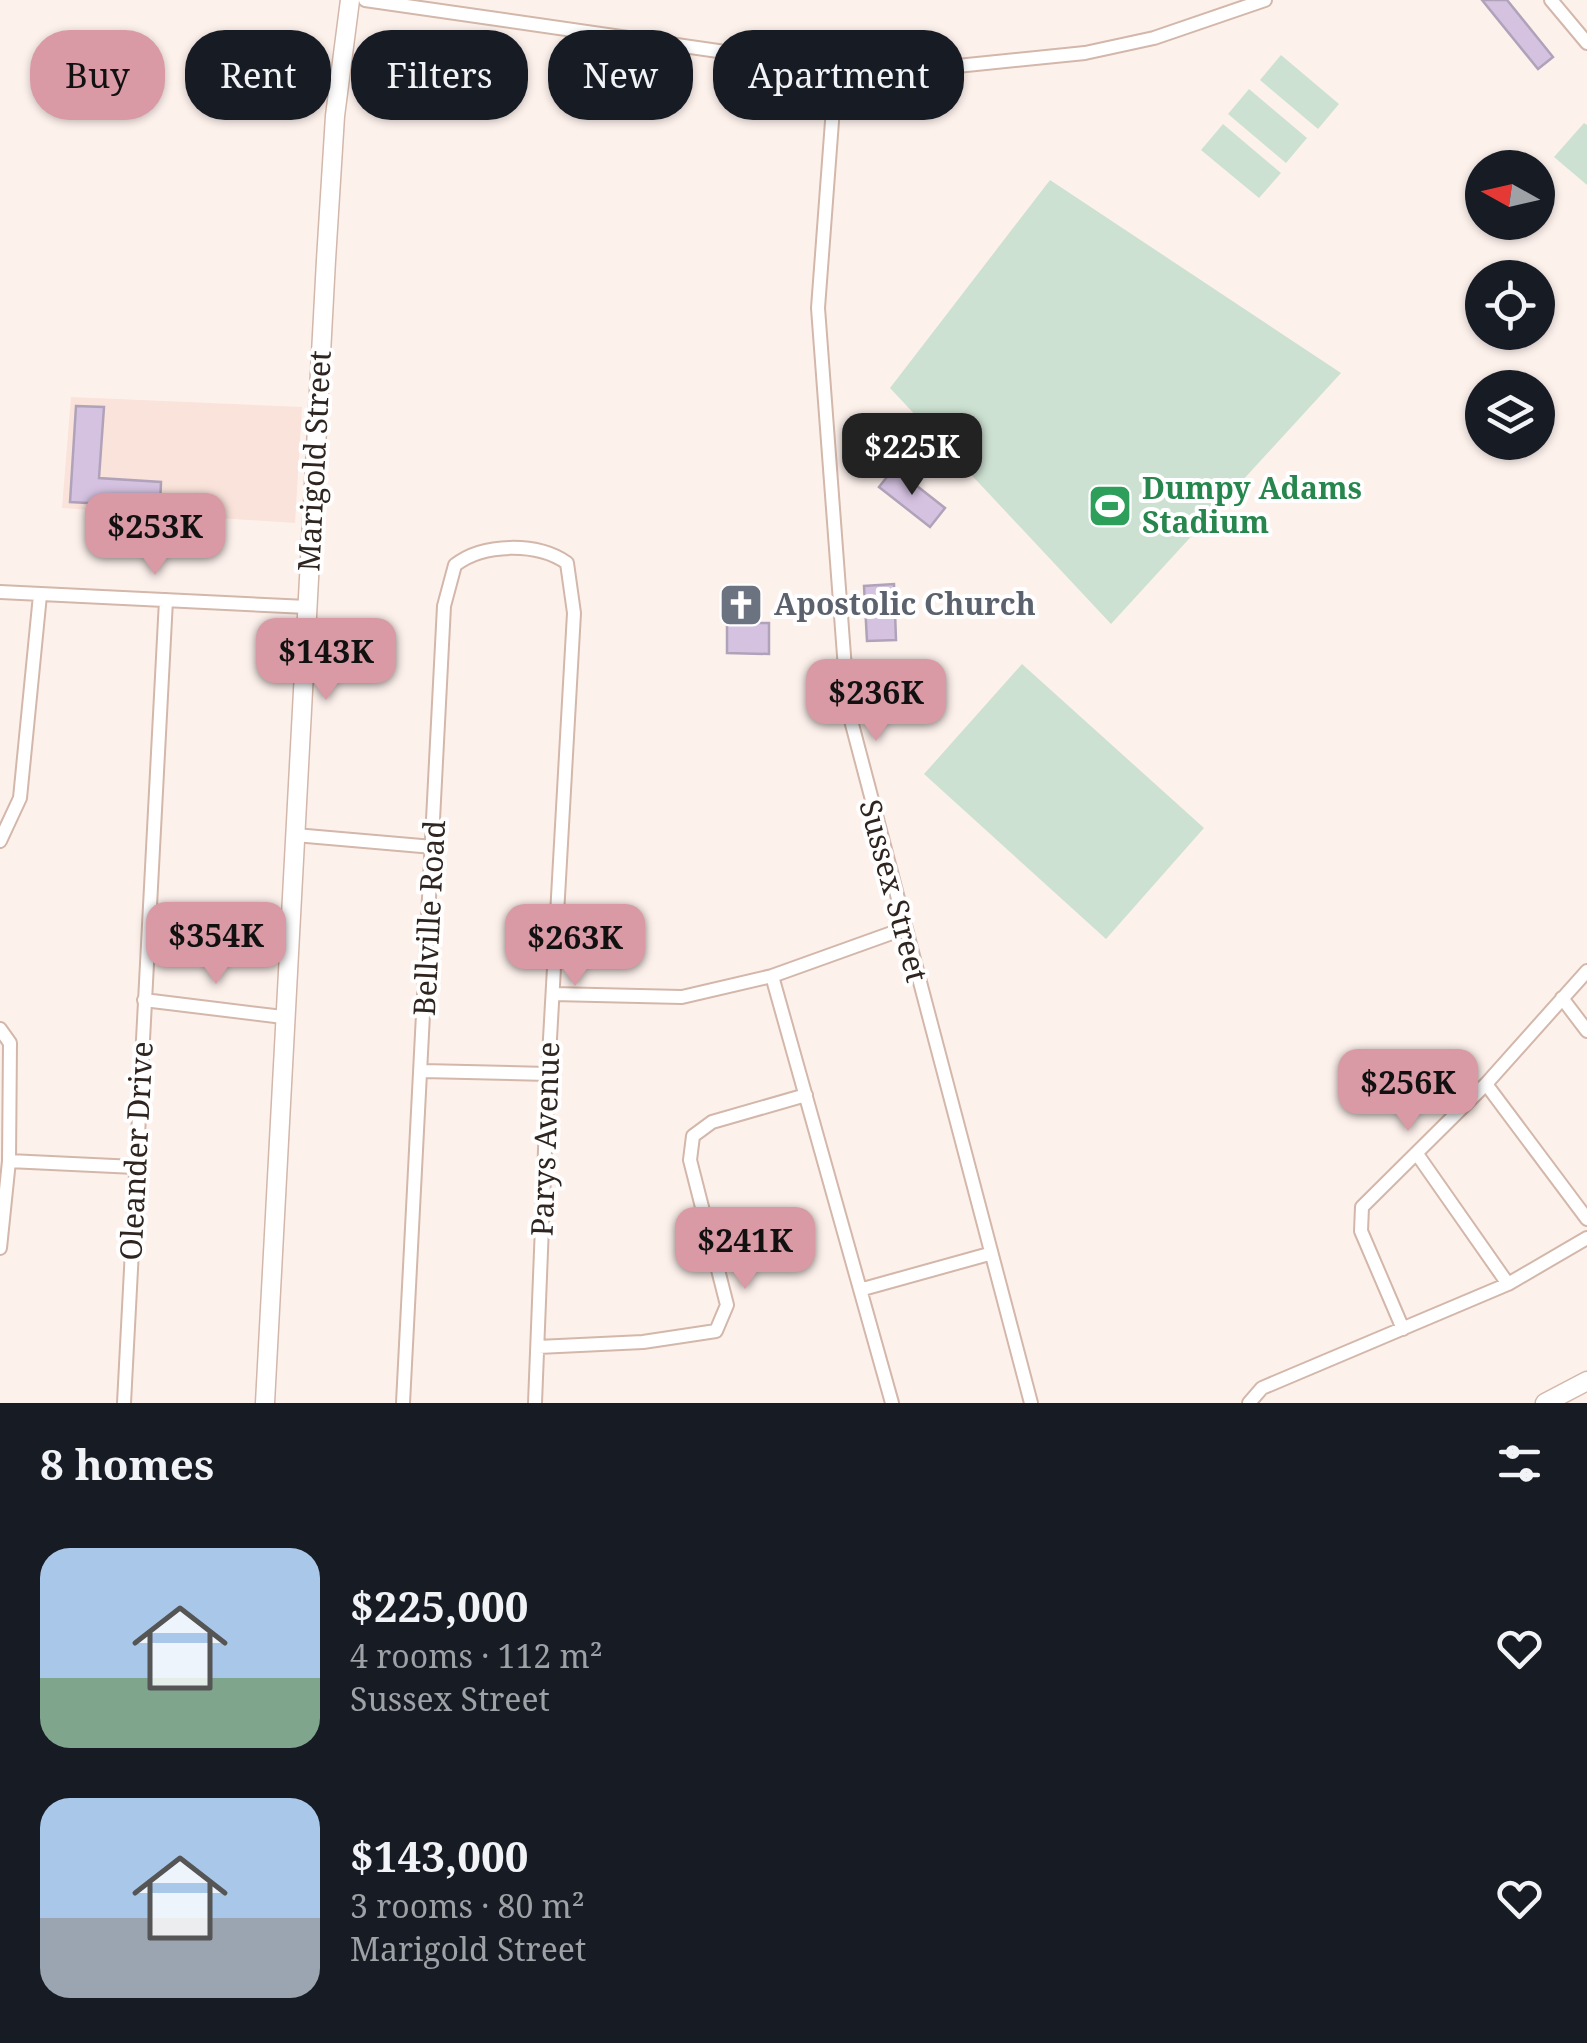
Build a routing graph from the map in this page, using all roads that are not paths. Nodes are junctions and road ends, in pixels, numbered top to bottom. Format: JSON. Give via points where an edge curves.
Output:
{"nodes":[{"id":1,"x":350,"y":0,"type":"edge"},
{"id":2,"x":365,"y":0,"type":"edge"},
{"id":3,"x":1264,"y":0,"type":"edge"},
{"id":4,"x":1551,"y":0,"type":"edge"},
{"id":5,"x":1248,"y":3,"type":"edge"},
{"id":6,"x":1586,"y":40,"type":"edge"},
{"id":7,"x":713,"y":50,"type":"edge"},
{"id":8,"x":964,"y":66,"type":"edge"},
{"id":9,"x":832,"y":120,"type":"edge"},
{"id":10,"x":572,"y":575,"type":"joint"},
{"id":11,"x":0,"y":592,"type":"edge"},
{"id":12,"x":40,"y":595,"type":"junction"},
{"id":13,"x":166,"y":600,"type":"junction"},
{"id":14,"x":308,"y":606,"type":"junction"},
{"id":15,"x":295,"y":835,"type":"junction"},
{"id":16,"x":0,"y":841,"type":"edge"},
{"id":17,"x":433,"y":846,"type":"junction"},
{"id":18,"x":903,"y":929,"type":"junction"},
{"id":19,"x":1587,"y":971,"type":"edge"},
{"id":20,"x":772,"y":976,"type":"junction"},
{"id":21,"x":553,"y":994,"type":"junction"},
{"id":22,"x":1562,"y":998,"type":"junction"},
{"id":23,"x":144,"y":1000,"type":"junction"},
{"id":24,"x":283,"y":1017,"type":"junction"},
{"id":25,"x":0,"y":1029,"type":"edge"},
{"id":26,"x":1587,"y":1031,"type":"edge"},
{"id":27,"x":423,"y":1071,"type":"junction"},
{"id":28,"x":548,"y":1074,"type":"junction"},
{"id":29,"x":1486,"y":1084,"type":"junction"},
{"id":30,"x":806,"y":1095,"type":"junction"},
{"id":31,"x":1417,"y":1154,"type":"junction"},
{"id":32,"x":8,"y":1161,"type":"junction"},
{"id":33,"x":135,"y":1167,"type":"junction"},
{"id":34,"x":1587,"y":1219,"type":"edge"},
{"id":35,"x":1587,"y":1238,"type":"edge"},
{"id":36,"x":0,"y":1248,"type":"edge"},
{"id":37,"x":989,"y":1254,"type":"junction"},
{"id":38,"x":1508,"y":1284,"type":"junction"},
{"id":39,"x":863,"y":1290,"type":"junction"},
{"id":40,"x":1403,"y":1329,"type":"junction"},
{"id":41,"x":538,"y":1347,"type":"junction"},
{"id":42,"x":1587,"y":1381,"type":"edge"},
{"id":43,"x":124,"y":1403,"type":"edge"},
{"id":44,"x":265,"y":1403,"type":"edge"},
{"id":45,"x":404,"y":1403,"type":"edge"},
{"id":46,"x":536,"y":1403,"type":"edge"},
{"id":47,"x":892,"y":1403,"type":"edge"},
{"id":48,"x":1031,"y":1403,"type":"edge"},
{"id":49,"x":1249,"y":1403,"type":"edge"},
{"id":50,"x":1545,"y":1403,"type":"edge"}],
"edges":[{"from":1,"to":14,"type":"street","name":"Marigold Street","via":[[335,116]]},
{"from":2,"to":7,"type":"street"},
{"from":3,"to":5,"type":"street"},
{"from":4,"to":6,"type":"street"},
{"from":5,"to":8,"type":"street","via":[[1154,38]]},
{"from":9,"to":18,"type":"street","name":"Sussex Street","via":[[818,289],[843,660],[854,744]]},
{"from":10,"to":17,"type":"street","name":"Bellville Road","via":[[559,558],[536,551],[480,550],[455,565],[444,606]]},
{"from":10,"to":21,"type":"street","name":"Parys Avenue"},
{"from":11,"to":12,"type":"street"},
{"from":12,"to":13,"type":"street"},
{"from":12,"to":16,"type":"street","via":[[20,798]]},
{"from":13,"to":14,"type":"street"},
{"from":13,"to":23,"type":"street","name":"Oleander Drive"},
{"from":14,"to":15,"type":"street","name":"Marigold Street"},
{"from":15,"to":17,"type":"street"},
{"from":15,"to":24,"type":"street","name":"Marigold Street"},
{"from":17,"to":27,"type":"street","name":"Bellville Road"},
{"from":18,"to":20,"type":"street"},
{"from":18,"to":37,"type":"street","name":"Sussex Street"},
{"from":19,"to":22,"type":"street"},
{"from":20,"to":21,"type":"street","via":[[682,996]]},
{"from":20,"to":30,"type":"street"},
{"from":21,"to":28,"type":"street","name":"Parys Avenue"},
{"from":22,"to":26,"type":"street"},
{"from":22,"to":29,"type":"street"},
{"from":23,"to":24,"type":"street"},
{"from":23,"to":33,"type":"street","name":"Oleander Drive"},
{"from":24,"to":44,"type":"street","name":"Marigold Street"},
{"from":25,"to":32,"type":"street","via":[[10,1043]]},
{"from":27,"to":28,"type":"street"},
{"from":27,"to":45,"type":"street","name":"Bellville Road"},
{"from":28,"to":41,"type":"street","name":"Parys Avenue"},
{"from":29,"to":31,"type":"street"},
{"from":29,"to":34,"type":"street"},
{"from":30,"to":39,"type":"street"},
{"from":30,"to":41,"type":"street","via":[[712,1122],[693,1136],[690,1160],[726,1305],[716,1331]]},
{"from":31,"to":38,"type":"street"},
{"from":31,"to":40,"type":"street","via":[[1358,1216]]},
{"from":32,"to":33,"type":"street"},
{"from":32,"to":36,"type":"street"},
{"from":33,"to":43,"type":"street","name":"Oleander Drive"},
{"from":35,"to":38,"type":"street"},
{"from":37,"to":39,"type":"street"},
{"from":37,"to":48,"type":"street","name":"Sussex Street"},
{"from":38,"to":40,"type":"street"},
{"from":39,"to":47,"type":"street"},
{"from":40,"to":49,"type":"street","via":[[1262,1388]]},
{"from":41,"to":46,"type":"street","name":"Parys Avenue"},
{"from":42,"to":50,"type":"street"}]}
